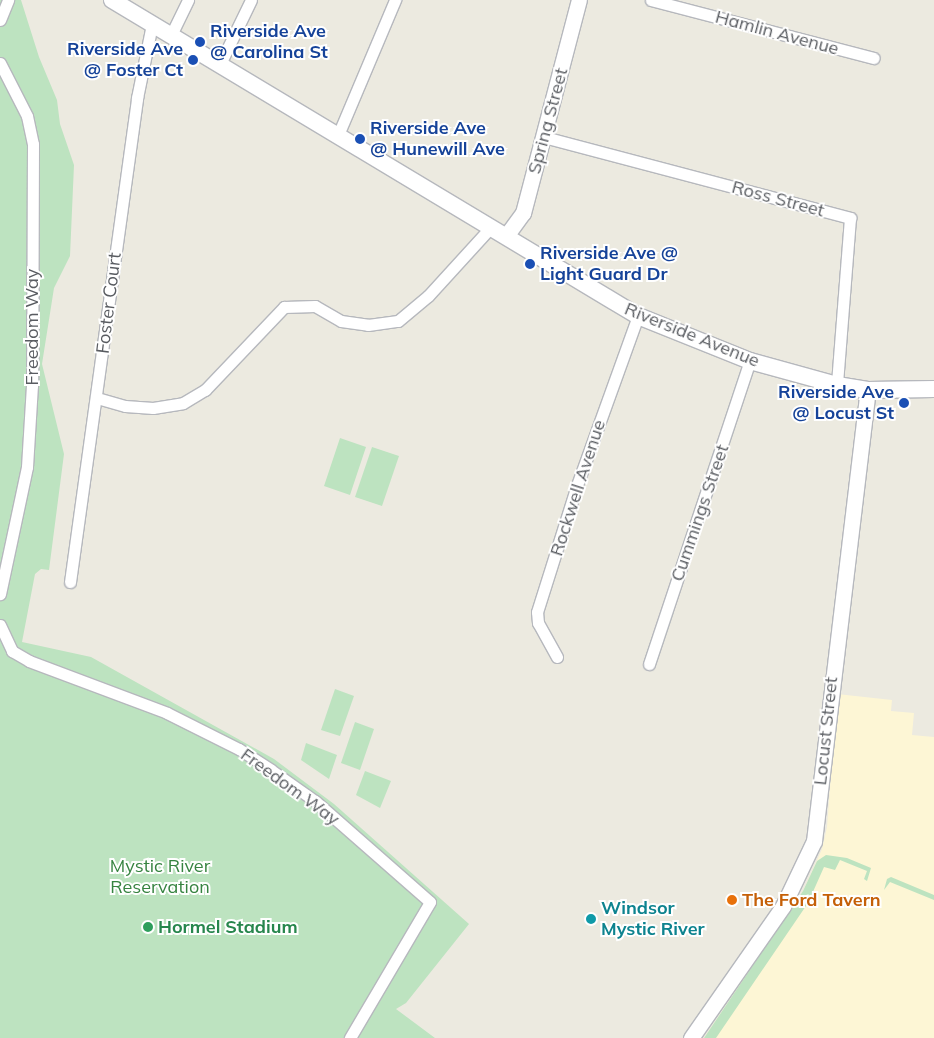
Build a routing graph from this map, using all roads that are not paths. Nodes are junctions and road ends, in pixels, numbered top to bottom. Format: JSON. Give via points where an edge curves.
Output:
{"nodes":[{"id":1,"x":8,"y":0,"type":"edge"},
{"id":2,"x":112,"y":0,"type":"edge"},
{"id":3,"x":188,"y":0,"type":"edge"},
{"id":4,"x":251,"y":0,"type":"edge"},
{"id":5,"x":395,"y":0,"type":"edge"},
{"id":6,"x":579,"y":0,"type":"edge"},
{"id":7,"x":651,"y":0,"type":"edge"},
{"id":8,"x":0,"y":20,"type":"edge"},
{"id":9,"x":152,"y":24,"type":"junction"},
{"id":10,"x":171,"y":36,"type":"junction"},
{"id":11,"x":874,"y":58,"type":"dead end"},
{"id":12,"x":0,"y":64,"type":"edge"},
{"id":13,"x":220,"y":64,"type":"junction"},
{"id":14,"x":338,"y":135,"type":"junction"},
{"id":15,"x":544,"y":137,"type":"junction"},
{"id":16,"x":492,"y":227,"type":"junction"},
{"id":17,"x":506,"y":236,"type":"junction"},
{"id":18,"x":638,"y":316,"type":"junction"},
{"id":19,"x":750,"y":361,"type":"junction"},
{"id":20,"x":837,"y":386,"type":"junction"},
{"id":21,"x":934,"y":389,"type":"edge"},
{"id":22,"x":868,"y":390,"type":"junction"},
{"id":23,"x":97,"y":398,"type":"junction"},
{"id":24,"x":70,"y":582,"type":"dead end"},
{"id":25,"x":0,"y":594,"type":"edge"},
{"id":26,"x":0,"y":625,"type":"edge"},
{"id":27,"x":557,"y":657,"type":"dead end"},
{"id":28,"x":649,"y":664,"type":"dead end"},
{"id":29,"x":350,"y":1038,"type":"edge"},
{"id":30,"x":691,"y":1038,"type":"edge"}],
"edges":[{"from":1,"to":8,"type":"street"},
{"from":2,"to":9,"type":"main road","name":"Riverside Avenue"},
{"from":3,"to":10,"type":"street"},
{"from":4,"to":13,"type":"street"},
{"from":5,"to":14,"type":"street"},
{"from":6,"to":15,"type":"street","name":"Spring Street"},
{"from":7,"to":11,"type":"street","name":"Hamlin Avenue"},
{"from":9,"to":10,"type":"main road","name":"Riverside Avenue"},
{"from":9,"to":23,"type":"street","name":"Foster Court","via":[[139,89]]},
{"from":10,"to":13,"type":"main road","name":"Riverside Avenue"},
{"from":12,"to":25,"type":"street","name":"Freedom Way","via":[[27,116],[33,144],[32,385],[27,467]]},
{"from":13,"to":14,"type":"main road","name":"Riverside Avenue"},
{"from":14,"to":16,"type":"main road","name":"Riverside Avenue"},
{"from":15,"to":17,"type":"street","name":"Spring Street","via":[[523,213]]},
{"from":15,"to":20,"type":"street","name":"Ross Street","via":[[850,218]]},
{"from":16,"to":17,"type":"main road","name":"Riverside Avenue"},
{"from":16,"to":23,"type":"street","via":[[428,296],[398,321],[368,325],[341,321],[315,306],[284,307],[205,390],[183,403],[153,408],[125,406]]},
{"from":17,"to":18,"type":"main road","name":"Riverside Avenue"},
{"from":18,"to":19,"type":"main road","name":"Riverside Avenue"},
{"from":18,"to":27,"type":"street","name":"Rockwell Avenue","via":[[576,488],[537,612],[538,624]]},
{"from":19,"to":20,"type":"main road","name":"Riverside Avenue"},
{"from":19,"to":28,"type":"street","name":"Cummings Street"},
{"from":20,"to":22,"type":"main road","name":"Riverside Avenue"},
{"from":21,"to":22,"type":"main road","name":"Riverside Avenue"},
{"from":22,"to":30,"type":"street","name":"Locust Street","via":[[814,841],[783,906]]},
{"from":23,"to":24,"type":"street","name":"Foster Court"},
{"from":26,"to":29,"type":"street","name":"Freedom Way","via":[[12,651],[29,661],[167,713],[239,749],[322,807],[430,902]]}]}
